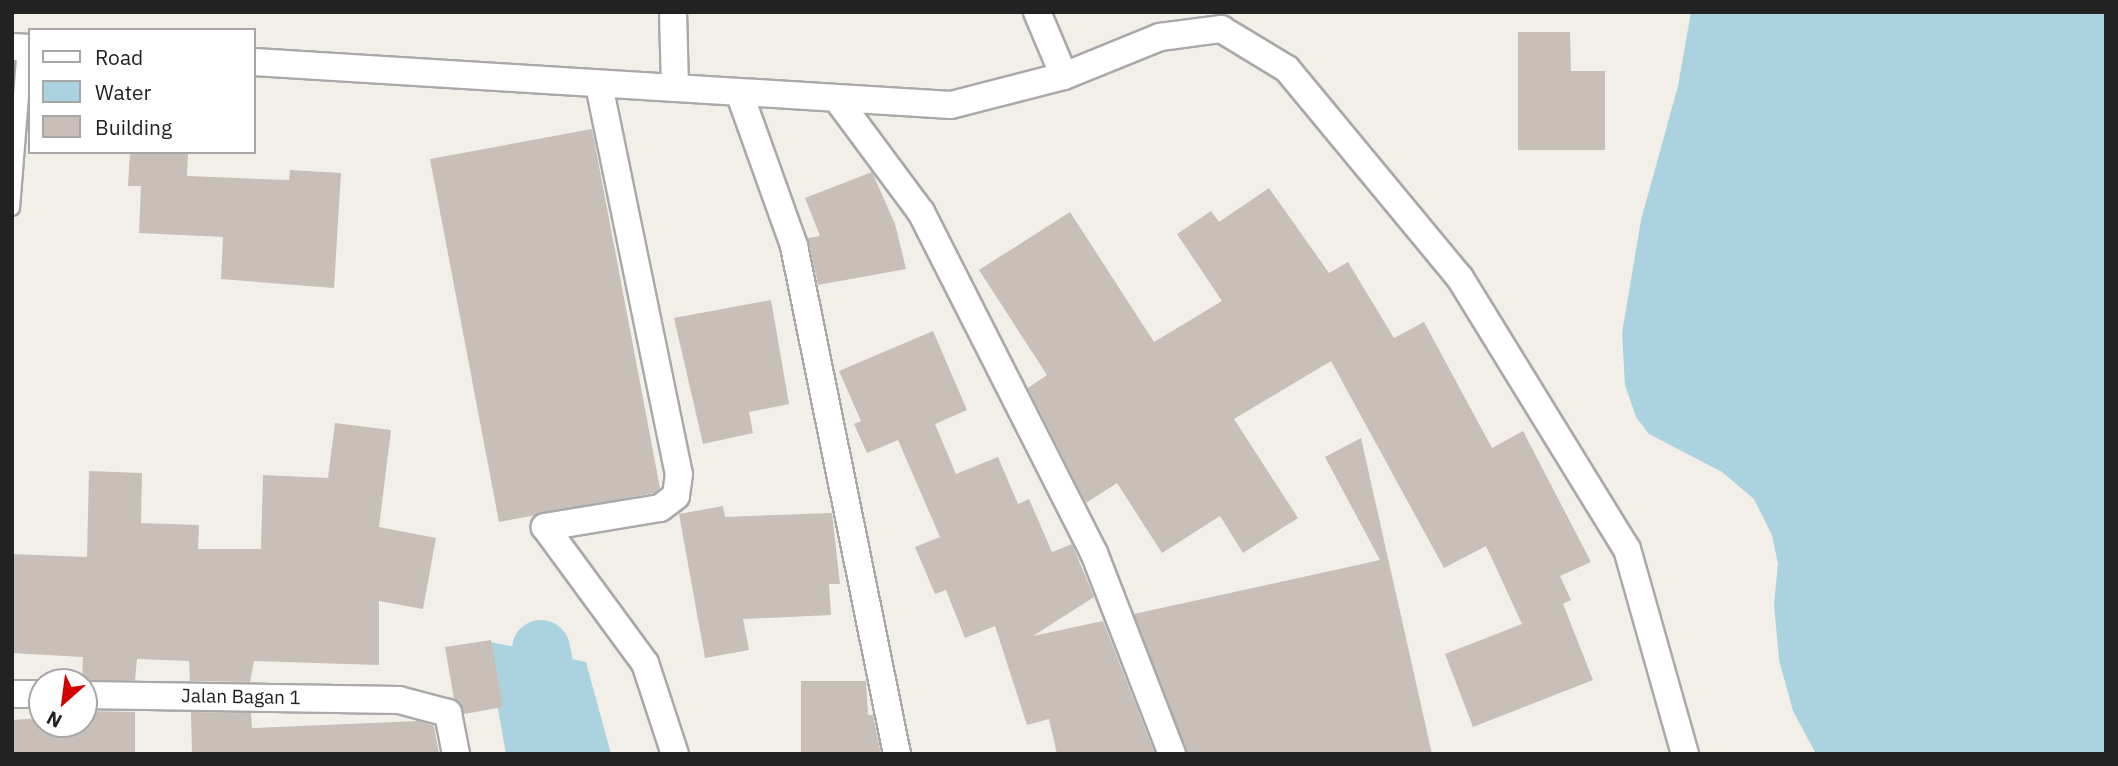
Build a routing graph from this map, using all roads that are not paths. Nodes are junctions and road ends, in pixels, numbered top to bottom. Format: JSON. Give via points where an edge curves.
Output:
{"nodes":[{"id":1,"x":673,"y":12,"type":"edge"},
{"id":2,"x":1037,"y":12,"type":"edge"},
{"id":3,"x":22,"y":47,"type":"edge"},
{"id":4,"x":256,"y":62,"type":"edge"},
{"id":5,"x":1064,"y":76,"type":"junction"},
{"id":6,"x":599,"y":85,"type":"junction"},
{"id":7,"x":674,"y":88,"type":"junction"},
{"id":8,"x":739,"y":92,"type":"junction"},
{"id":9,"x":837,"y":99,"type":"junction"},
{"id":10,"x":12,"y":208,"type":"edge"},
{"id":11,"x":98,"y":695,"type":"edge"},
{"id":12,"x":456,"y":754,"type":"edge"},
{"id":13,"x":674,"y":754,"type":"edge"},
{"id":14,"x":897,"y":754,"type":"edge"},
{"id":15,"x":1172,"y":754,"type":"edge"},
{"id":16,"x":1685,"y":754,"type":"edge"}],
"edges":[{"from":1,"to":7,"type":"street"},
{"from":2,"to":5,"type":"street"},
{"from":3,"to":10,"type":"lane"},
{"from":4,"to":6,"type":"street"},
{"from":5,"to":9,"type":"street","via":[[951,105]]},
{"from":5,"to":16,"type":"street","via":[[1160,37],[1221,29],[1287,69],[1460,278],[1627,549]]},
{"from":6,"to":7,"type":"street"},
{"from":6,"to":13,"type":"street","via":[[679,474],[676,496],[660,508],[545,527],[645,663]]},
{"from":7,"to":8,"type":"street"},
{"from":8,"to":9,"type":"street"},
{"from":8,"to":14,"type":"street","via":[[794,246]]},
{"from":9,"to":15,"type":"street","via":[[927,224],[1094,553]]},
{"from":11,"to":12,"type":"street","name":"Jalan Bagan 1","via":[[399,700],[448,713]]}]}
